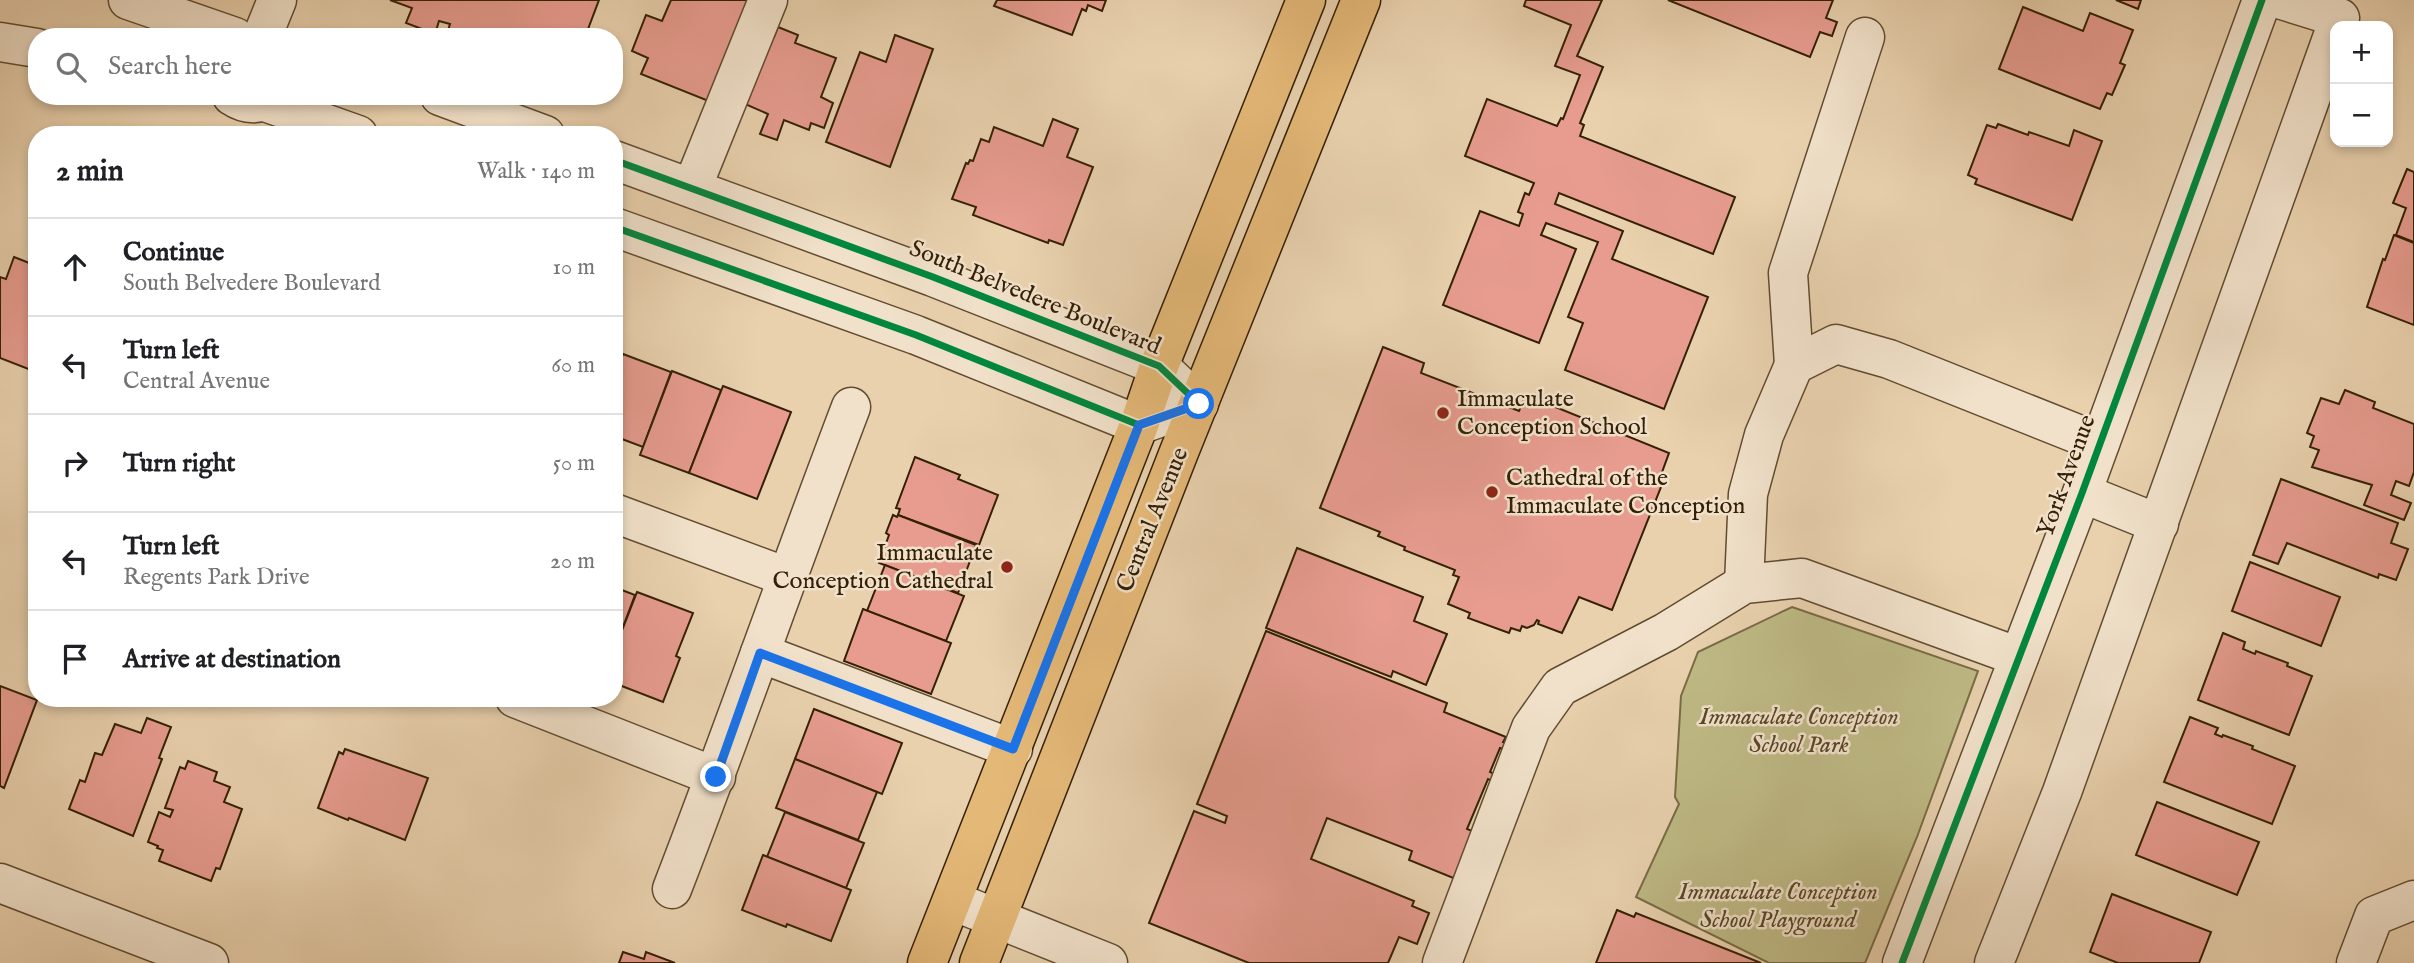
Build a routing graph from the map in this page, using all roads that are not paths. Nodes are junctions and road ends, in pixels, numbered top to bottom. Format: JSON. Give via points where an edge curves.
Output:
{"nodes":[{"id":1,"x":128,"y":0,"type":"edge"},
{"id":2,"x":277,"y":0,"type":"edge"},
{"id":3,"x":768,"y":0,"type":"edge"},
{"id":4,"x":1306,"y":0,"type":"edge"},
{"id":5,"x":1361,"y":0,"type":"edge"},
{"id":6,"x":2262,"y":0,"type":"edge"},
{"id":7,"x":2281,"y":0,"type":"edge"},
{"id":8,"x":2339,"y":19,"type":"edge"},
{"id":9,"x":209,"y":28,"type":"edge"},
{"id":10,"x":266,"y":28,"type":"edge"},
{"id":11,"x":1865,"y":37,"type":"dead end"},
{"id":12,"x":0,"y":42,"type":"edge"},
{"id":13,"x":28,"y":47,"type":"edge"},
{"id":14,"x":464,"y":105,"type":"edge"},
{"id":15,"x":257,"y":107,"type":"edge"},
{"id":16,"x":326,"y":126,"type":"edge"},
{"id":17,"x":521,"y":126,"type":"edge"},
{"id":18,"x":623,"y":163,"type":"edge"},
{"id":19,"x":692,"y":188,"type":"junction"},
{"id":20,"x":623,"y":230,"type":"edge"},
{"id":21,"x":1794,"y":365,"type":"junction"},
{"id":22,"x":1159,"y":366,"type":"junction"},
{"id":23,"x":1199,"y":404,"type":"junction"},
{"id":24,"x":851,"y":407,"type":"dead end"},
{"id":25,"x":1139,"y":425,"type":"junction"},
{"id":26,"x":2100,"y":443,"type":"junction"},
{"id":27,"x":2082,"y":493,"type":"junction"},
{"id":28,"x":623,"y":516,"type":"edge"},
{"id":29,"x":2159,"y":524,"type":"junction"},
{"id":30,"x":787,"y":577,"type":"junction"},
{"id":31,"x":1744,"y":584,"type":"junction"},
{"id":32,"x":760,"y":653,"type":"junction"},
{"id":33,"x":2019,"y":657,"type":"junction"},
{"id":34,"x":537,"y":707,"type":"edge"},
{"id":35,"x":1013,"y":749,"type":"junction"},
{"id":36,"x":716,"y":777,"type":"junction"},
{"id":37,"x":0,"y":883,"type":"edge"},
{"id":38,"x":672,"y":889,"type":"dead end"},
{"id":39,"x":2414,"y":900,"type":"edge"},
{"id":40,"x":953,"y":901,"type":"junction"},
{"id":41,"x":996,"y":918,"type":"junction"},
{"id":42,"x":209,"y":963,"type":"edge"},
{"id":43,"x":927,"y":963,"type":"edge"},
{"id":44,"x":979,"y":963,"type":"edge"},
{"id":45,"x":1108,"y":963,"type":"edge"},
{"id":46,"x":1442,"y":963,"type":"edge"},
{"id":47,"x":1902,"y":963,"type":"edge"},
{"id":48,"x":1994,"y":963,"type":"edge"},
{"id":49,"x":2356,"y":963,"type":"edge"}],
"edges":[{"from":1,"to":9,"type":"street"},
{"from":2,"to":10,"type":"street"},
{"from":3,"to":19,"type":"street"},
{"from":4,"to":22,"type":"main road","name":"Central Avenue"},
{"from":5,"to":23,"type":"main road","name":"Central Avenue"},
{"from":6,"to":26,"type":"street","name":"York Avenue"},
{"from":7,"to":8,"type":"street"},
{"from":8,"to":29,"type":"street"},
{"from":11,"to":21,"type":"street","via":[[1788,272]]},
{"from":12,"to":13,"type":"street"},
{"from":14,"to":17,"type":"street"},
{"from":15,"to":16,"type":"street"},
{"from":18,"to":19,"type":"street","name":"South Belvedere Boulevard"},
{"from":19,"to":22,"type":"street","name":"South Belvedere Boulevard"},
{"from":20,"to":25,"type":"street","via":[[916,335]]},
{"from":21,"to":26,"type":"street","via":[[1836,344],[1889,359]]},
{"from":21,"to":31,"type":"street","via":[[1763,435],[1748,494]]},
{"from":22,"to":23,"type":"street","name":"South Belvedere Boulevard"},
{"from":22,"to":25,"type":"main road","name":"Central Avenue"},
{"from":23,"to":25,"type":"street"},
{"from":23,"to":41,"type":"main road","name":"Central Avenue"},
{"from":24,"to":30,"type":"street"},
{"from":25,"to":35,"type":"main road","name":"Central Avenue"},
{"from":26,"to":27,"type":"street","name":"York Avenue"},
{"from":27,"to":29,"type":"street","name":"York Avenue"},
{"from":27,"to":33,"type":"street","name":"York Avenue"},
{"from":28,"to":30,"type":"street"},
{"from":29,"to":48,"type":"street"},
{"from":30,"to":32,"type":"street"},
{"from":31,"to":33,"type":"street","via":[[1802,578]]},
{"from":31,"to":46,"type":"street","via":[[1666,632],[1560,687],[1531,728]]},
{"from":32,"to":35,"type":"street"},
{"from":32,"to":36,"type":"street"},
{"from":33,"to":47,"type":"street","name":"York Avenue"},
{"from":34,"to":36,"type":"street"},
{"from":35,"to":40,"type":"main road","name":"Central Avenue"},
{"from":36,"to":38,"type":"street"},
{"from":37,"to":42,"type":"street"},
{"from":39,"to":49,"type":"street","via":[[2374,916]]},
{"from":40,"to":41,"type":"street"},
{"from":40,"to":43,"type":"main road","name":"Central Avenue"},
{"from":41,"to":44,"type":"main road","name":"Central Avenue"},
{"from":41,"to":45,"type":"street"}]}
